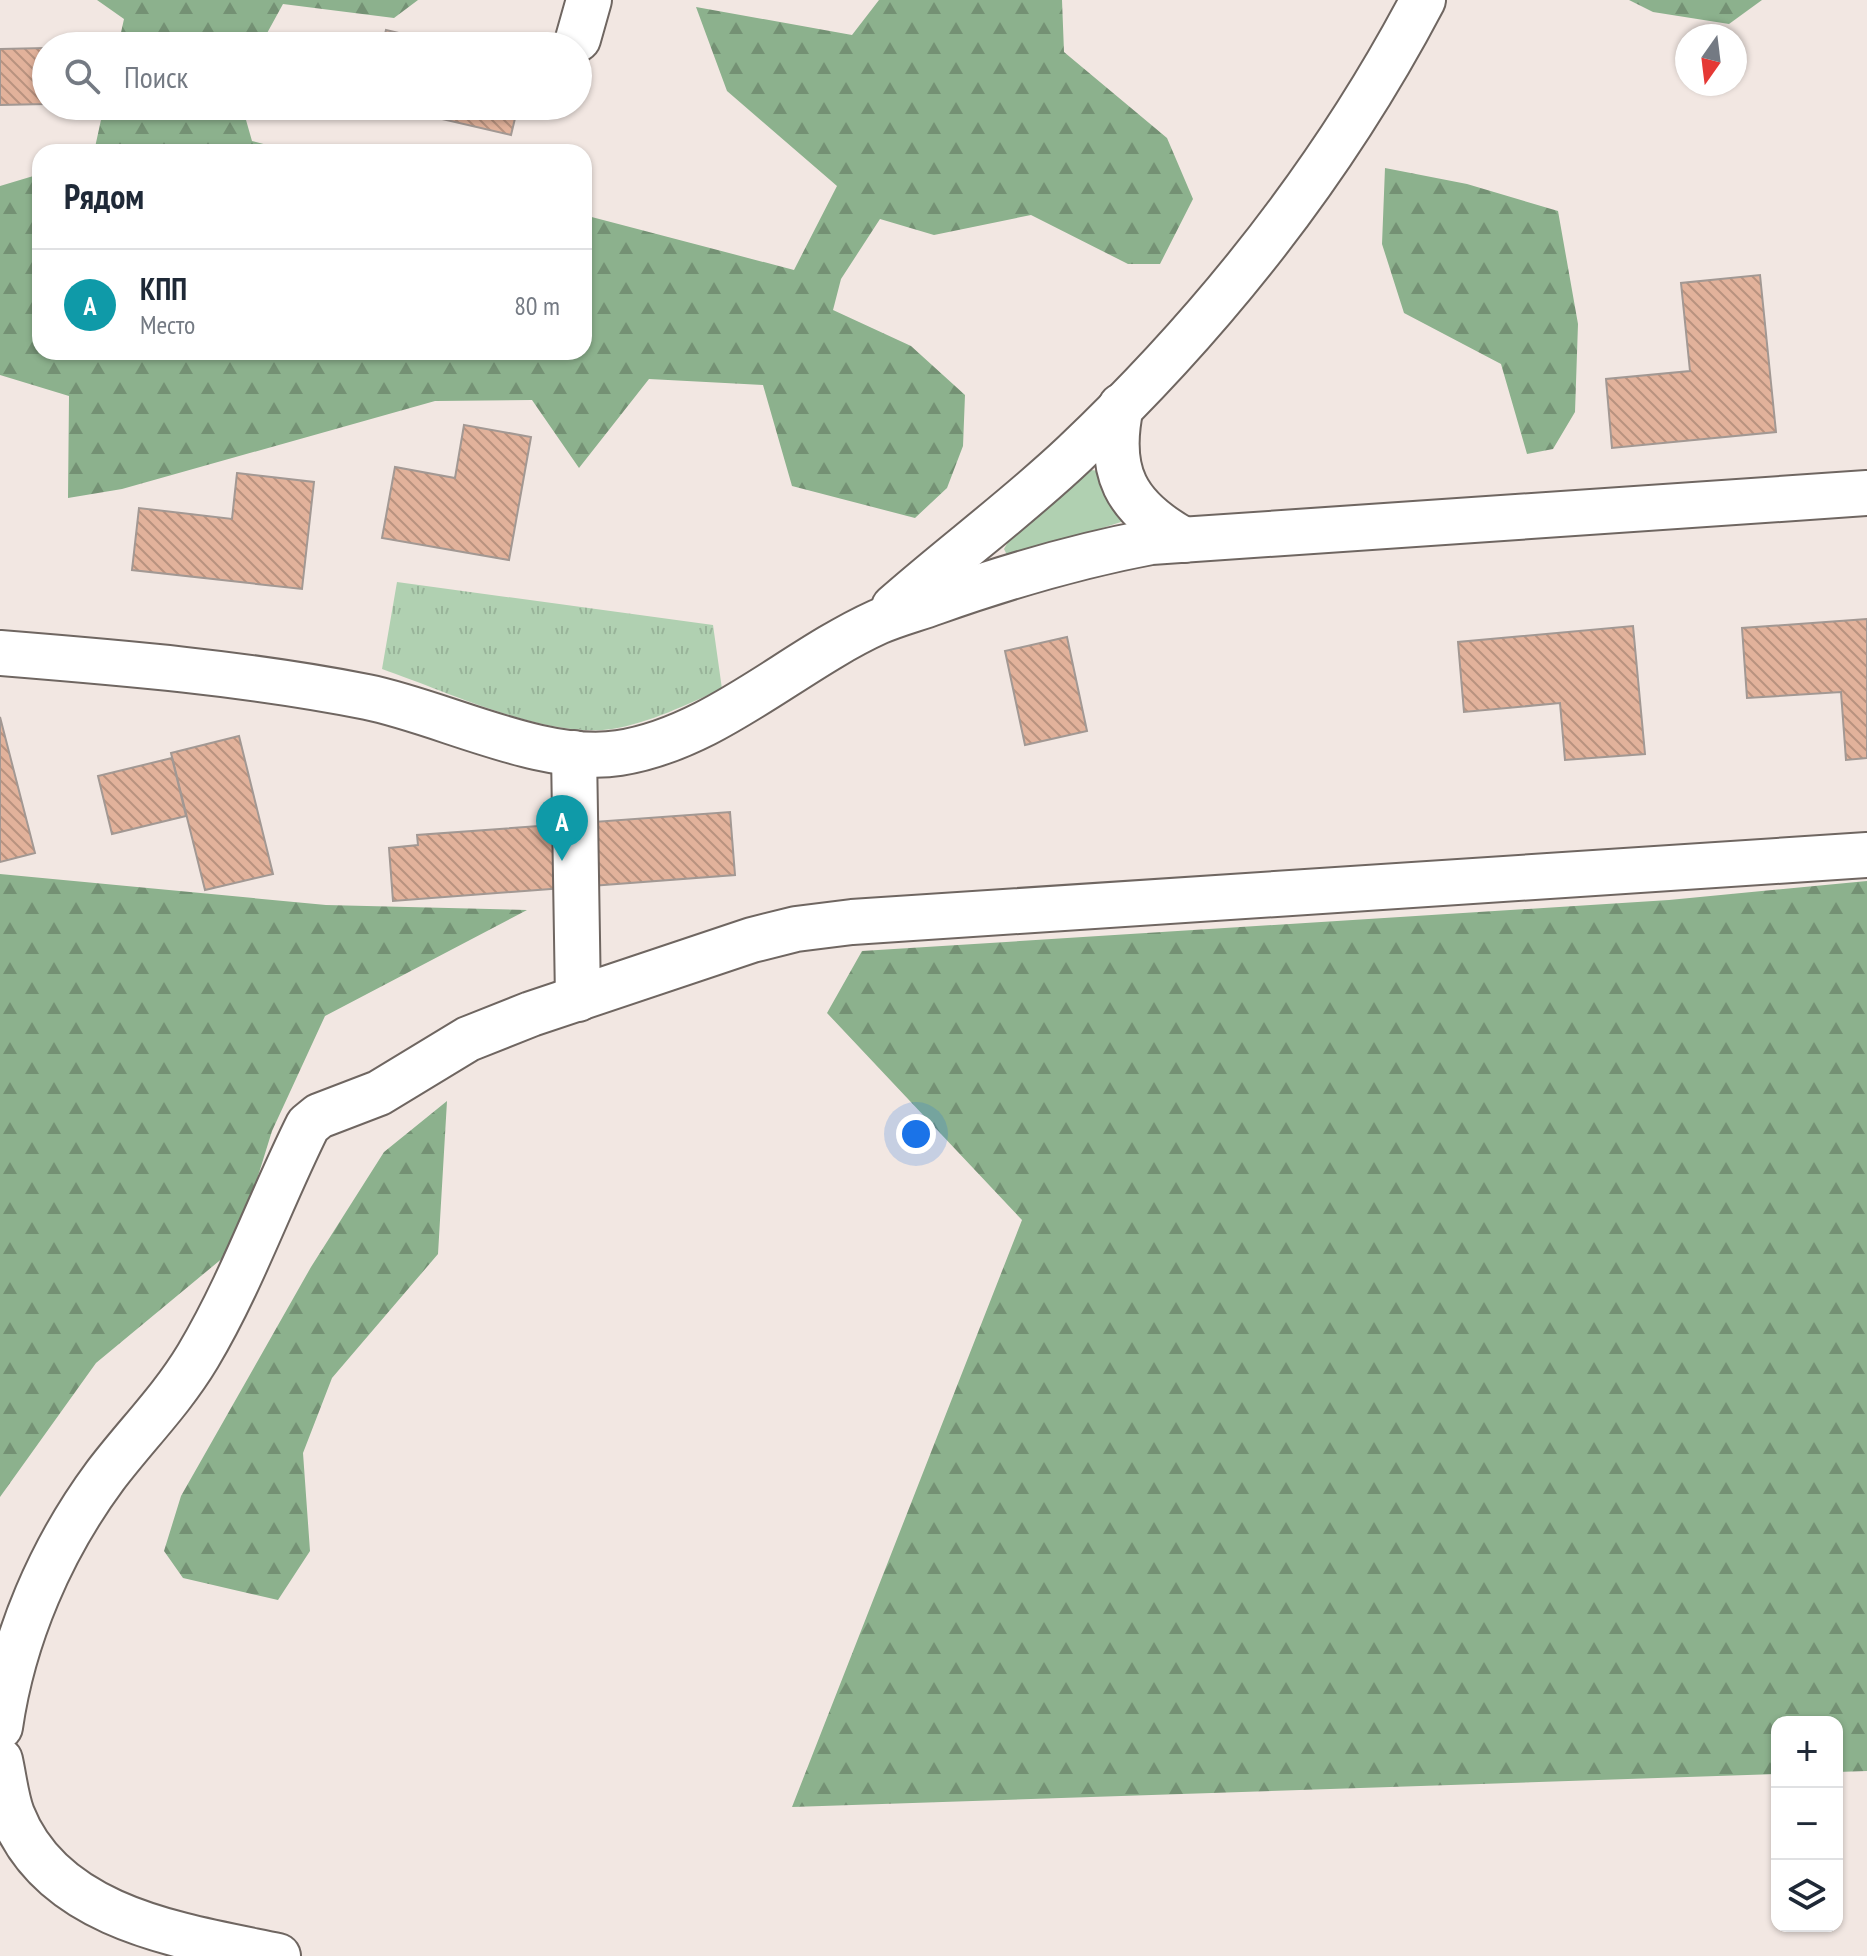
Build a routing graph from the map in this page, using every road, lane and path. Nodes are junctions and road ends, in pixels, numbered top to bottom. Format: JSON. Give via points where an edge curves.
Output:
{"nodes":[{"id":1,"x":1423,"y":0,"type":"edge"},
{"id":2,"x":1121,"y":406,"type":"junction"},
{"id":3,"x":1867,"y":493,"type":"edge"},
{"id":4,"x":1184,"y":540,"type":"junction"},
{"id":5,"x":878,"y":622,"type":"junction"},
{"id":6,"x":0,"y":653,"type":"edge"},
{"id":7,"x":574,"y":753,"type":"junction"},
{"id":8,"x":1867,"y":855,"type":"edge"},
{"id":9,"x":578,"y":999,"type":"junction"},
{"id":10,"x":0,"y":1727,"type":"edge"},
{"id":11,"x":0,"y":1760,"type":"edge"},
{"id":12,"x":278,"y":1956,"type":"edge"}],
"edges":[{"from":1,"to":2,"type":"street","via":[[1378,83],[1290,215],[1171,357]]},
{"from":2,"to":4,"type":"street","via":[[1116,449],[1124,487],[1152,520]]},
{"from":2,"to":5,"type":"street","via":[[1064,463]]},
{"from":3,"to":4,"type":"street"},
{"from":4,"to":5,"type":"street","via":[[1114,549],[1026,570]]},
{"from":5,"to":7,"type":"street","via":[[716,716],[663,740],[619,753]]},
{"from":6,"to":7,"type":"street","via":[[178,667],[357,695]]},
{"from":7,"to":9,"type":"street"},
{"from":8,"to":9,"type":"street","via":[[852,922],[752,940]]},
{"from":9,"to":10,"type":"street","via":[[468,1039],[379,1093],[308,1125],[199,1355],[160,1412],[103,1479],[53,1561],[20,1645]]},
{"from":11,"to":12,"type":"street","via":[[19,1828],[45,1863],[79,1892],[142,1925]]}]}
